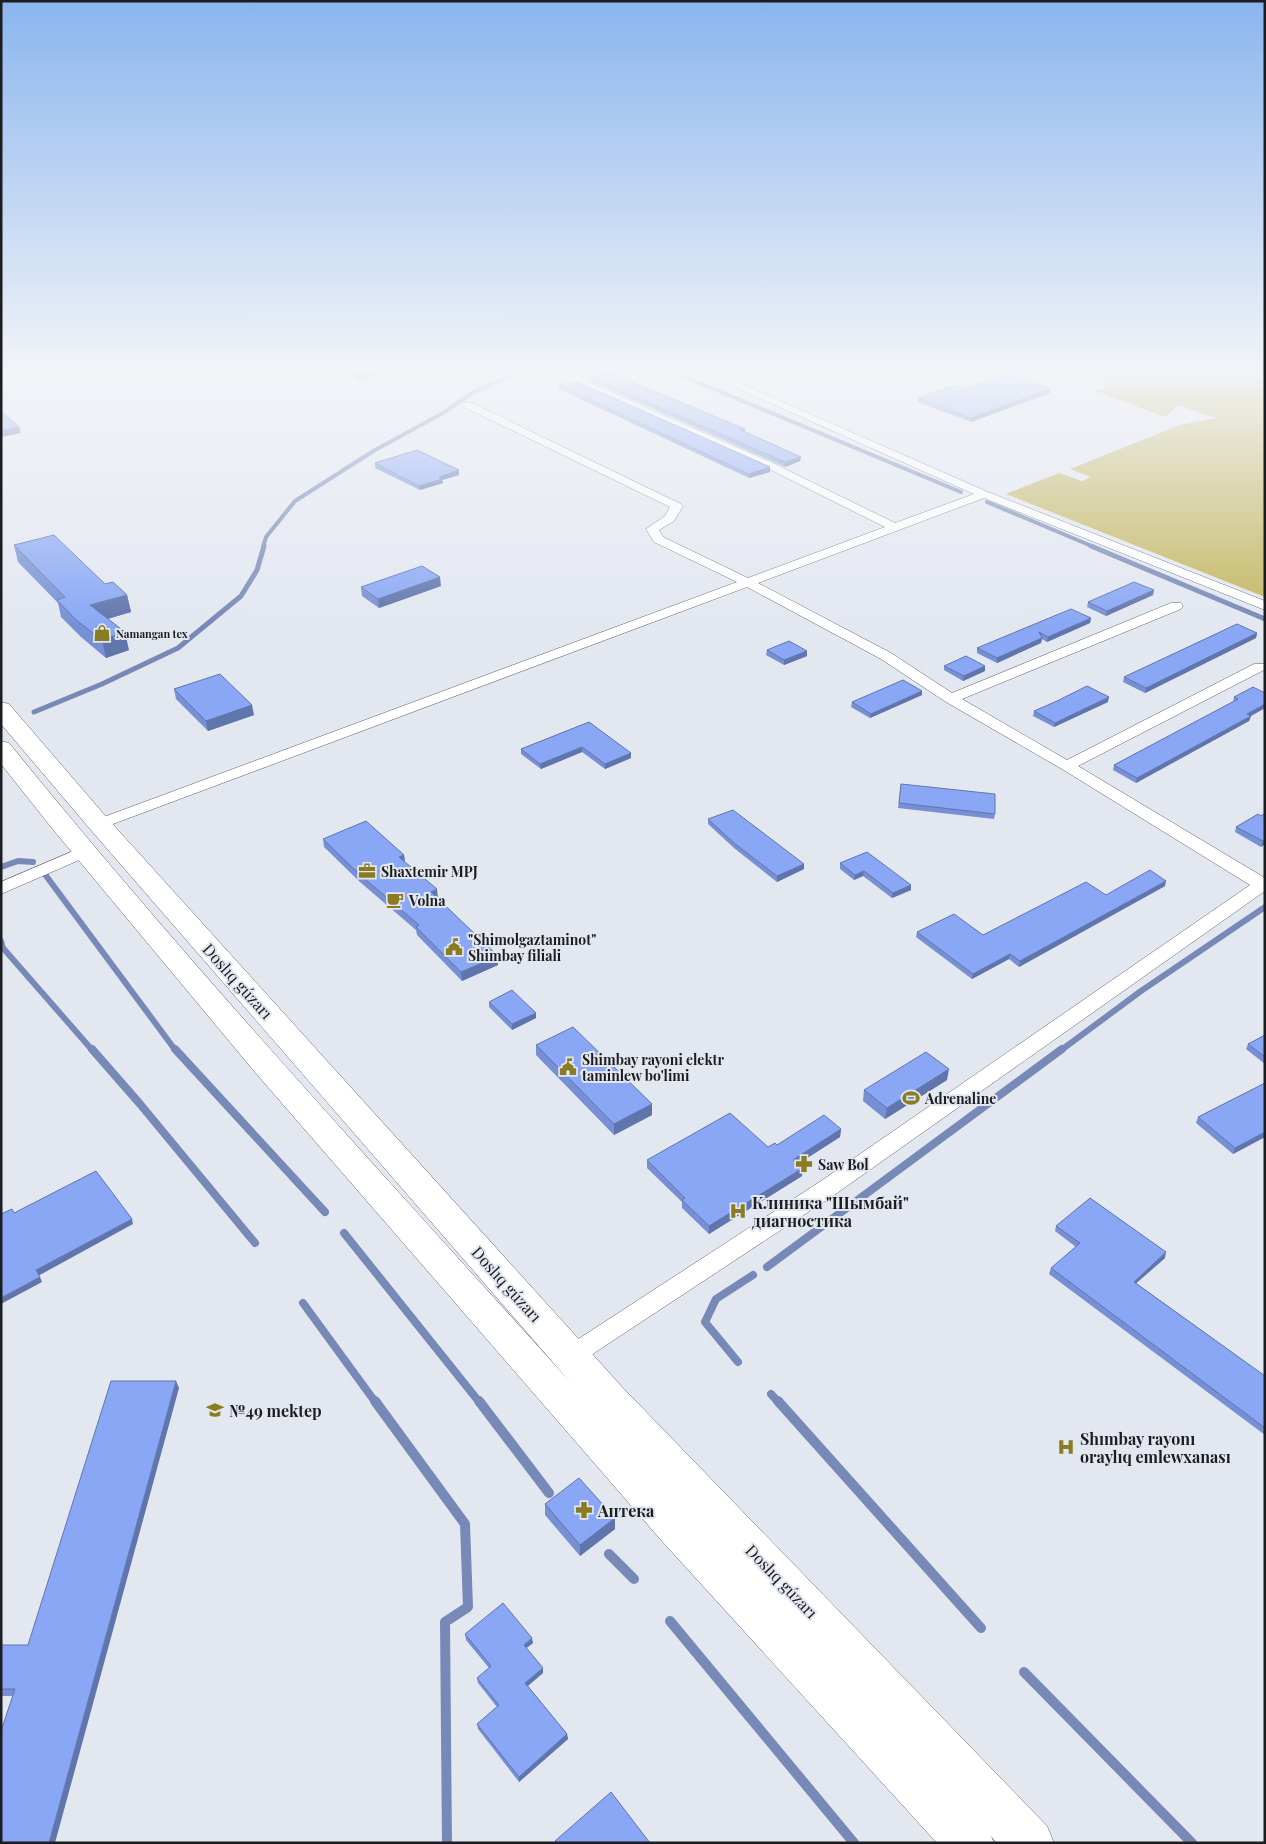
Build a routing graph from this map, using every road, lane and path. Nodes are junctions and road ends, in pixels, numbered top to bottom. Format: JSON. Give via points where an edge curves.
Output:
{"nodes":[{"id":1,"x":572,"y":455,"type":"edge"},
{"id":2,"x":746,"y":455,"type":"edge"},
{"id":3,"x":895,"y":455,"type":"edge"},
{"id":4,"x":984,"y":494,"type":"junction"},
{"id":5,"x":892,"y":526,"type":"junction"},
{"id":6,"x":747,"y":582,"type":"junction"},
{"id":7,"x":1176,"y":606,"type":"dead end"},
{"id":8,"x":1265,"y":606,"type":"edge"},
{"id":9,"x":1259,"y":667,"type":"dead end"},
{"id":10,"x":952,"y":699,"type":"junction"},
{"id":11,"x":1,"y":709,"type":"edge"},
{"id":12,"x":1,"y":748,"type":"edge"},
{"id":13,"x":1067,"y":766,"type":"junction"},
{"id":14,"x":92,"y":837,"type":"junction"},
{"id":15,"x":1263,"y":884,"type":"edge"},
{"id":16,"x":1,"y":889,"type":"edge"},
{"id":17,"x":571,"y":1356,"type":"junction"},
{"id":18,"x":685,"y":1478,"type":"junction"},
{"id":19,"x":654,"y":1503,"type":"junction"},
{"id":20,"x":970,"y":1843,"type":"edge"},
{"id":21,"x":1030,"y":1843,"type":"edge"}],
"edges":[{"from":1,"to":6,"type":"street","via":[[677,506],[670,518],[652,529],[658,539]]},
{"from":2,"to":5,"type":"street"},
{"from":3,"to":4,"type":"street"},
{"from":4,"to":5,"type":"street"},
{"from":4,"to":8,"type":"street"},
{"from":5,"to":6,"type":"street"},
{"from":6,"to":10,"type":"street","via":[[886,656]]},
{"from":6,"to":14,"type":"street"},
{"from":7,"to":10,"type":"street"},
{"from":9,"to":13,"type":"street"},
{"from":10,"to":13,"type":"street"},
{"from":11,"to":14,"type":"main road","name":"Doslıq gúzarı"},
{"from":12,"to":14,"type":"main road","name":"Doslıq gúzarı"},
{"from":13,"to":15,"type":"street"},
{"from":14,"to":16,"type":"street"},
{"from":14,"to":17,"type":"main road","name":"Doslıq gúzarı"},
{"from":14,"to":19,"type":"main road","name":"Doslıq gúzarı","via":[[265,1062]]},
{"from":15,"to":17,"type":"street","via":[[829,1187]]},
{"from":17,"to":18,"type":"main road","name":"Doslıq gúzarı"},
{"from":18,"to":19,"type":"main road"},
{"from":18,"to":21,"type":"main road","name":"Doslıq gúzarı"},
{"from":19,"to":20,"type":"main road","name":"Doslıq gúzarı"}]}
